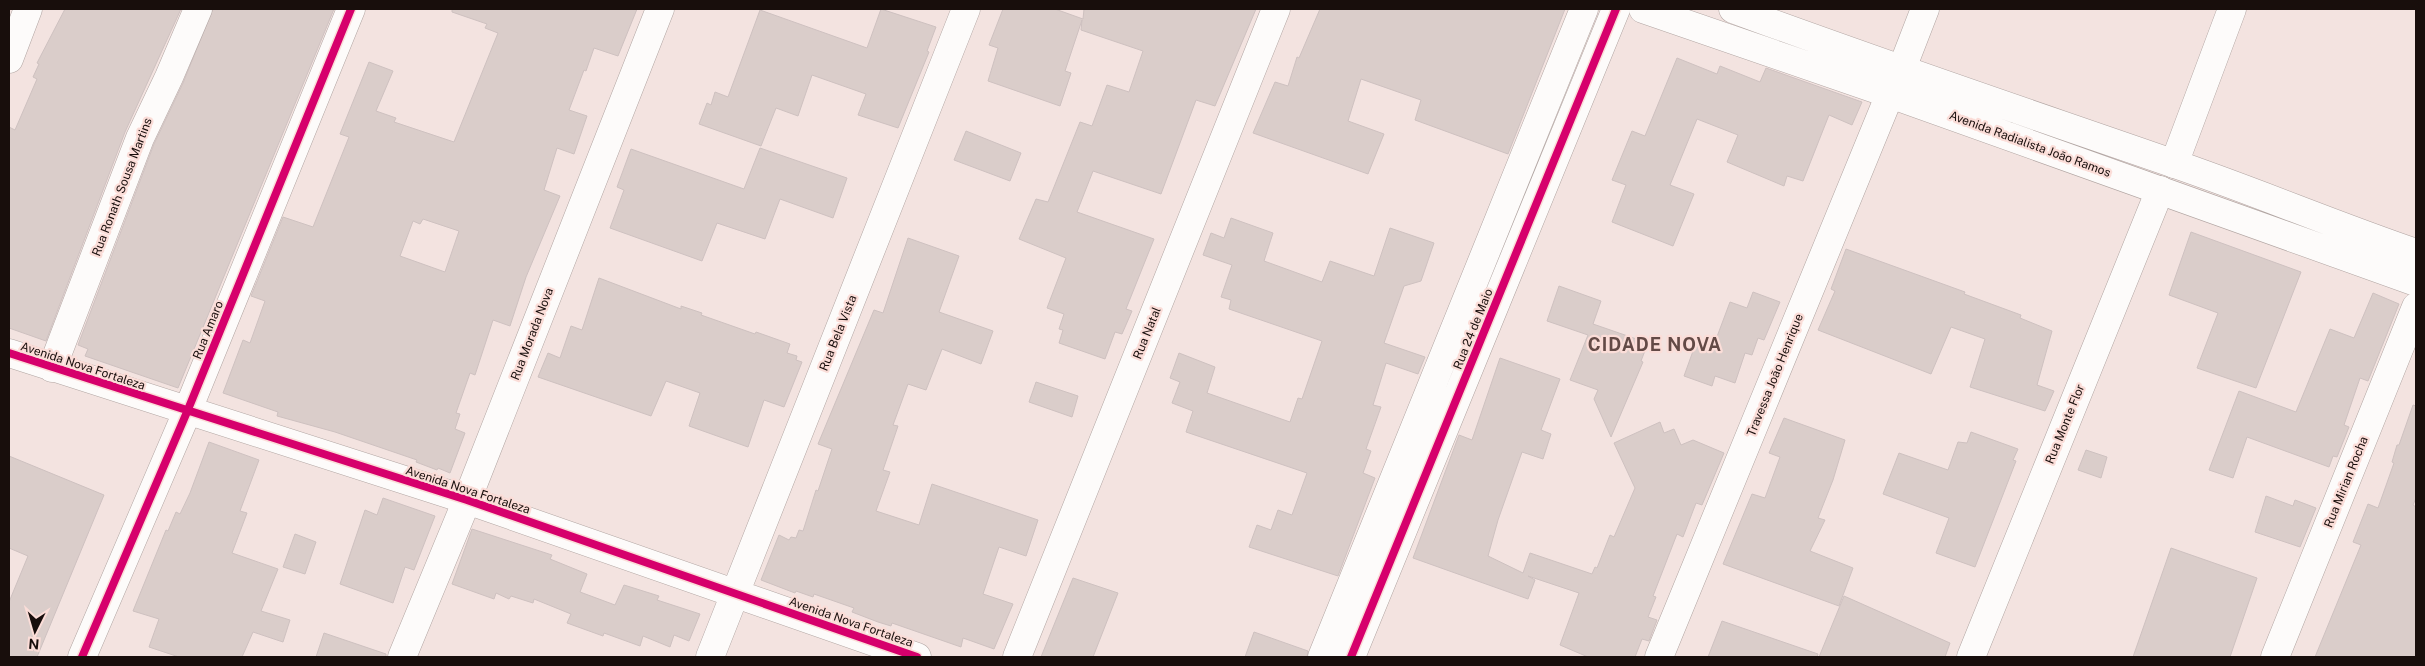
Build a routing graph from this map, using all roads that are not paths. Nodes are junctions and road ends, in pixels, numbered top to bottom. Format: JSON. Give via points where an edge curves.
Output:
{"nodes":[{"id":1,"x":28,"y":9,"type":"edge"},
{"id":2,"x":198,"y":9,"type":"edge"},
{"id":3,"x":351,"y":9,"type":"edge"},
{"id":4,"x":660,"y":9,"type":"edge"},
{"id":5,"x":966,"y":9,"type":"edge"},
{"id":6,"x":1276,"y":9,"type":"edge"},
{"id":7,"x":1584,"y":9,"type":"edge"},
{"id":8,"x":1616,"y":9,"type":"edge"},
{"id":9,"x":1643,"y":9,"type":"edge"},
{"id":10,"x":1733,"y":9,"type":"edge"},
{"id":11,"x":1925,"y":9,"type":"edge"},
{"id":12,"x":2232,"y":9,"type":"edge"},
{"id":13,"x":9,"y":59,"type":"edge"},
{"id":14,"x":1895,"y":82,"type":"junction"},
{"id":15,"x":1561,"y":104,"type":"junction"},
{"id":16,"x":2174,"y":164,"type":"junction"},
{"id":17,"x":2160,"y":190,"type":"junction"},
{"id":18,"x":2416,"y":252,"type":"edge"},
{"id":19,"x":2416,"y":282,"type":"edge"},
{"id":20,"x":2416,"y":307,"type":"edge"},
{"id":21,"x":9,"y":354,"type":"edge"},
{"id":22,"x":1441,"y":362,"type":"junction"},
{"id":23,"x":52,"y":368,"type":"junction"},
{"id":24,"x":1467,"y":373,"type":"junction"},
{"id":25,"x":187,"y":412,"type":"junction"},
{"id":26,"x":467,"y":500,"type":"junction"},
{"id":27,"x":735,"y":594,"type":"junction"},
{"id":28,"x":1344,"y":604,"type":"junction"},
{"id":29,"x":1369,"y":614,"type":"junction"},
{"id":30,"x":82,"y":657,"type":"edge"},
{"id":31,"x":402,"y":657,"type":"edge"},
{"id":32,"x":710,"y":657,"type":"edge"},
{"id":33,"x":917,"y":657,"type":"edge"},
{"id":34,"x":1017,"y":657,"type":"edge"},
{"id":35,"x":1322,"y":657,"type":"edge"},
{"id":36,"x":1351,"y":657,"type":"edge"},
{"id":37,"x":1659,"y":657,"type":"edge"},
{"id":38,"x":1970,"y":657,"type":"edge"},
{"id":39,"x":2275,"y":657,"type":"edge"}],
"edges":[{"from":1,"to":13,"type":"street"},
{"from":2,"to":23,"type":"street","name":"Rua Ronath Sousa Martins","via":[[140,138]]},
{"from":3,"to":25,"type":"street","name":"Rua Amaro"},
{"from":4,"to":26,"type":"street","name":"Rua Morada Nova"},
{"from":5,"to":27,"type":"street","name":"Rua Bela Vista"},
{"from":6,"to":34,"type":"street","name":"Rua Natal"},
{"from":7,"to":15,"type":"street","name":"Rua 24 de Maio"},
{"from":8,"to":15,"type":"street","name":"Rua 24 de Maio"},
{"from":9,"to":14,"type":"street","name":"Avenida Radialista João Ramos"},
{"from":10,"to":14,"type":"street","name":"Avenida Radialista João Ramos"},
{"from":11,"to":14,"type":"street","name":"Travessa João Henrique"},
{"from":12,"to":16,"type":"street"},
{"from":14,"to":16,"type":"street","name":"Avenida Radialista João Ramos"},
{"from":14,"to":17,"type":"street","name":"Avenida Radialista João Ramos"},
{"from":14,"to":37,"type":"street","name":"Travessa João Henrique"},
{"from":15,"to":22,"type":"street","name":"Rua 24 de Maio"},
{"from":15,"to":24,"type":"street","name":"Rua 24 de Maio"},
{"from":16,"to":18,"type":"street","name":"Avenida Radialista João Ramos","via":[[2334,225]]},
{"from":17,"to":19,"type":"street","name":"Avenida Radialista João Ramos"},
{"from":17,"to":38,"type":"street","name":"Rua Monte Flor"},
{"from":20,"to":39,"type":"street","name":"Rua Mirian Rocha"},
{"from":21,"to":23,"type":"street","name":"Avenida Nova Fortaleza"},
{"from":22,"to":24,"type":"street","name":"Rua 24 de Maio"},
{"from":22,"to":28,"type":"street","name":"Rua 24 de Maio"},
{"from":23,"to":25,"type":"street","name":"Avenida Nova Fortaleza"},
{"from":24,"to":29,"type":"street","name":"Rua 24 de Maio"},
{"from":25,"to":26,"type":"street","name":"Avenida Nova Fortaleza"},
{"from":25,"to":30,"type":"street","name":"Rua Amaro"},
{"from":26,"to":27,"type":"street","name":"Avenida Nova Fortaleza"},
{"from":26,"to":31,"type":"street","name":"Rua Morada Nova"},
{"from":27,"to":32,"type":"street","name":"Rua Bela Vista"},
{"from":27,"to":33,"type":"street","name":"Avenida Nova Fortaleza"},
{"from":28,"to":29,"type":"street"},
{"from":28,"to":35,"type":"street","name":"Rua 24 de Maio"},
{"from":29,"to":36,"type":"street","name":"Rua 24 de Maio"}]}
